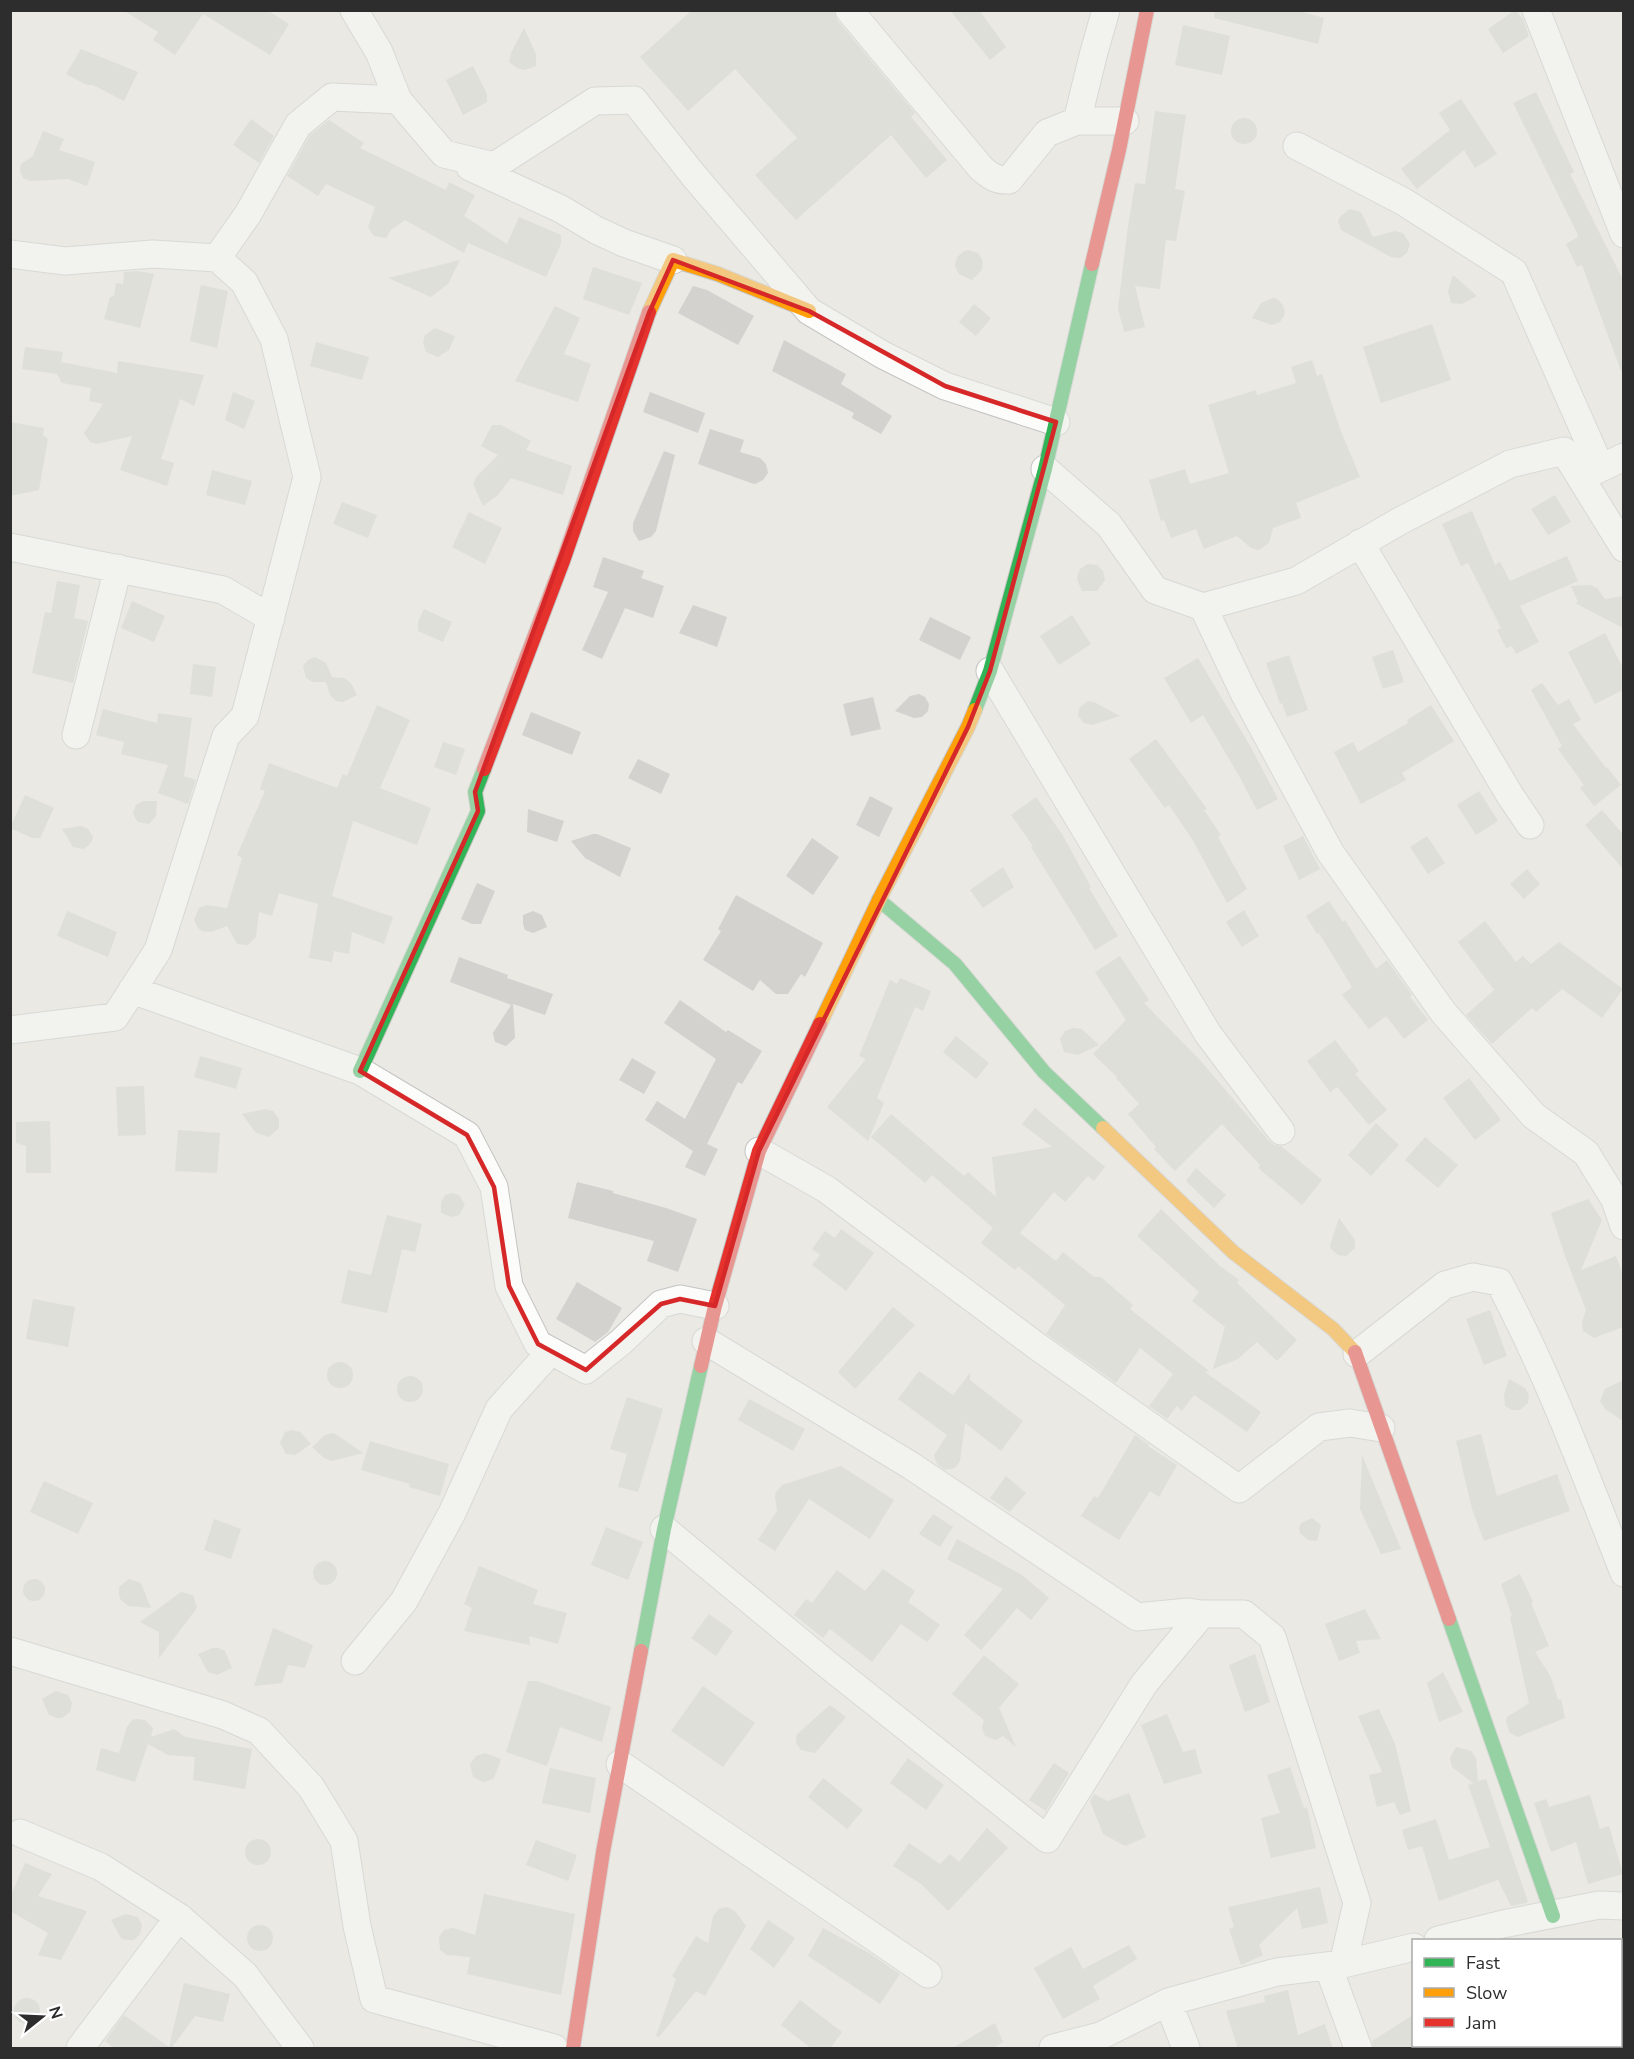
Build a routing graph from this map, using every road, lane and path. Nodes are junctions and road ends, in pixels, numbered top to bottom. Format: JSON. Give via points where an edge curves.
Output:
{"nodes":[{"id":1,"x":354,"y":10,"type":"edge"},
{"id":2,"x":849,"y":10,"type":"edge"},
{"id":3,"x":1106,"y":10,"type":"edge"},
{"id":4,"x":1147,"y":10,"type":"edge"},
{"id":5,"x":1536,"y":10,"type":"edge"},
{"id":6,"x":398,"y":100,"type":"junction"},
{"id":7,"x":1125,"y":120,"type":"junction"},
{"id":8,"x":1077,"y":121,"type":"junction"},
{"id":9,"x":1297,"y":146,"type":"dead end"},
{"id":10,"x":444,"y":154,"type":"junction"},
{"id":11,"x":1623,"y":234,"type":"edge"},
{"id":12,"x":10,"y":254,"type":"edge"},
{"id":13,"x":218,"y":258,"type":"junction"},
{"id":14,"x":673,"y":260,"type":"junction"},
{"id":15,"x":809,"y":311,"type":"junction"},
{"id":16,"x":1056,"y":422,"type":"junction"},
{"id":17,"x":1623,"y":457,"type":"edge"},
{"id":18,"x":1046,"y":469,"type":"junction"},
{"id":19,"x":1580,"y":477,"type":"junction"},
{"id":20,"x":1360,"y":543,"type":"junction"},
{"id":21,"x":10,"y":547,"type":"edge"},
{"id":22,"x":1623,"y":548,"type":"edge"},
{"id":23,"x":118,"y":568,"type":"junction"},
{"id":24,"x":1203,"y":607,"type":"junction"},
{"id":25,"x":271,"y":618,"type":"junction"},
{"id":26,"x":990,"y":671,"type":"junction"},
{"id":27,"x":76,"y":735,"type":"dead end"},
{"id":28,"x":1530,"y":825,"type":"dead end"},
{"id":29,"x":879,"y":900,"type":"junction"},
{"id":30,"x":132,"y":990,"type":"junction"},
{"id":31,"x":10,"y":1030,"type":"edge"},
{"id":32,"x":360,"y":1071,"type":"junction"},
{"id":33,"x":1281,"y":1131,"type":"dead end"},
{"id":34,"x":759,"y":1151,"type":"junction"},
{"id":35,"x":1623,"y":1226,"type":"edge"},
{"id":36,"x":714,"y":1306,"type":"junction"},
{"id":37,"x":706,"y":1341,"type":"junction"},
{"id":38,"x":551,"y":1351,"type":"junction"},
{"id":39,"x":1357,"y":1354,"type":"junction"},
{"id":40,"x":1381,"y":1428,"type":"junction"},
{"id":41,"x":663,"y":1528,"type":"junction"},
{"id":42,"x":1623,"y":1573,"type":"edge"},
{"id":43,"x":1202,"y":1614,"type":"junction"},
{"id":44,"x":10,"y":1652,"type":"edge"},
{"id":45,"x":356,"y":1661,"type":"dead end"},
{"id":46,"x":620,"y":1764,"type":"junction"},
{"id":47,"x":20,"y":1833,"type":"dead end"},
{"id":48,"x":1623,"y":1905,"type":"edge"},
{"id":49,"x":1552,"y":1916,"type":"junction"},
{"id":50,"x":179,"y":1917,"type":"junction"},
{"id":51,"x":1506,"y":1932,"type":"edge"},
{"id":52,"x":1453,"y":1939,"type":"edge"},
{"id":53,"x":1412,"y":1947,"type":"edge"},
{"id":54,"x":1336,"y":1965,"type":"junction"},
{"id":55,"x":928,"y":1974,"type":"dead end"},
{"id":56,"x":1168,"y":2002,"type":"junction"},
{"id":57,"x":80,"y":2049,"type":"edge"},
{"id":58,"x":300,"y":2049,"type":"edge"},
{"id":59,"x":554,"y":2049,"type":"edge"},
{"id":60,"x":573,"y":2049,"type":"edge"},
{"id":61,"x":1053,"y":2049,"type":"edge"},
{"id":62,"x":1186,"y":2049,"type":"edge"},
{"id":63,"x":1358,"y":2049,"type":"edge"}],
"edges":[{"from":1,"to":6,"type":"street","via":[[379,52]]},
{"from":2,"to":8,"type":"street","via":[[993,178],[1010,180],[1047,133]]},
{"from":3,"to":8,"type":"street"},
{"from":4,"to":7,"type":"street"},
{"from":5,"to":11,"type":"street"},
{"from":6,"to":10,"type":"street"},
{"from":6,"to":13,"type":"street","via":[[332,97],[298,125],[248,214]]},
{"from":7,"to":8,"type":"street"},
{"from":7,"to":16,"type":"street"},
{"from":9,"to":19,"type":"street","via":[[1404,202],[1514,272],[1597,460]]},
{"from":10,"to":14,"type":"street","via":[[624,243]]},
{"from":10,"to":15,"type":"street","via":[[494,166],[595,101],[634,100]]},
{"from":12,"to":13,"type":"street","via":[[64,261],[153,254]]},
{"from":13,"to":25,"type":"street","via":[[244,282],[274,339],[307,477]]},
{"from":14,"to":15,"type":"street"},
{"from":14,"to":32,"type":"street","via":[[649,313],[563,561],[475,792],[478,811]]},
{"from":15,"to":16,"type":"street","via":[[945,386]]},
{"from":16,"to":18,"type":"street"},
{"from":17,"to":19,"type":"street"},
{"from":18,"to":24,"type":"street","via":[[1108,525],[1155,590]]},
{"from":18,"to":26,"type":"street"},
{"from":19,"to":20,"type":"street","via":[[1564,451],[1510,464]]},
{"from":19,"to":22,"type":"street"},
{"from":20,"to":24,"type":"street","via":[[1296,581]]},
{"from":20,"to":28,"type":"street"},
{"from":21,"to":23,"type":"street"},
{"from":23,"to":25,"type":"street","via":[[223,590]]},
{"from":23,"to":27,"type":"street"},
{"from":24,"to":35,"type":"street","via":[[1244,693],[1330,852],[1443,1012],[1534,1116],[1586,1153],[1616,1200]]},
{"from":25,"to":30,"type":"street","via":[[244,717],[226,736],[158,950]]},
{"from":26,"to":29,"type":"street","via":[[968,727]]},
{"from":26,"to":33,"type":"street","via":[[1208,1034]]},
{"from":29,"to":34,"type":"street"},
{"from":29,"to":39,"type":"street","via":[[955,964],[1044,1072],[1233,1252],[1333,1329]]},
{"from":30,"to":31,"type":"street","via":[[115,1017]]},
{"from":30,"to":32,"type":"street"},
{"from":32,"to":38,"type":"street","via":[[467,1135],[494,1187],[509,1286],[538,1344]]},
{"from":34,"to":36,"type":"street"},
{"from":34,"to":40,"type":"street","via":[[826,1189],[1239,1490],[1319,1427],[1350,1422]]},
{"from":36,"to":37,"type":"street"},
{"from":36,"to":38,"type":"street","via":[[680,1299],[661,1304],[586,1370]]},
{"from":37,"to":41,"type":"street"},
{"from":37,"to":43,"type":"street","via":[[910,1465],[1137,1617],[1188,1611]]},
{"from":38,"to":45,"type":"street","via":[[499,1410],[452,1513],[404,1601]]},
{"from":39,"to":40,"type":"street"},
{"from":39,"to":42,"type":"street","via":[[1445,1285],[1473,1277],[1499,1282],[1561,1413]]},
{"from":40,"to":49,"type":"street"},
{"from":41,"to":43,"type":"street","via":[[1047,1839],[1143,1684]]},
{"from":41,"to":46,"type":"street"},
{"from":43,"to":54,"type":"street","via":[[1244,1614],[1272,1637],[1357,1903]]},
{"from":44,"to":59,"type":"street","via":[[223,1715],[259,1731],[311,1787],[344,1841],[357,1926],[374,1999]]},
{"from":46,"to":55,"type":"street"},
{"from":46,"to":60,"type":"street"},
{"from":47,"to":50,"type":"street","via":[[101,1867]]},
{"from":48,"to":49,"type":"street","via":[[1599,1905]]},
{"from":49,"to":51,"type":"street"},
{"from":50,"to":57,"type":"street"},
{"from":50,"to":58,"type":"street","via":[[245,1975]]},
{"from":51,"to":52,"type":"street"},
{"from":53,"to":54,"type":"street"},
{"from":54,"to":56,"type":"street","via":[[1276,1972]]},
{"from":54,"to":63,"type":"street"},
{"from":56,"to":61,"type":"street","via":[[1100,2036]]},
{"from":56,"to":62,"type":"street"}]}
